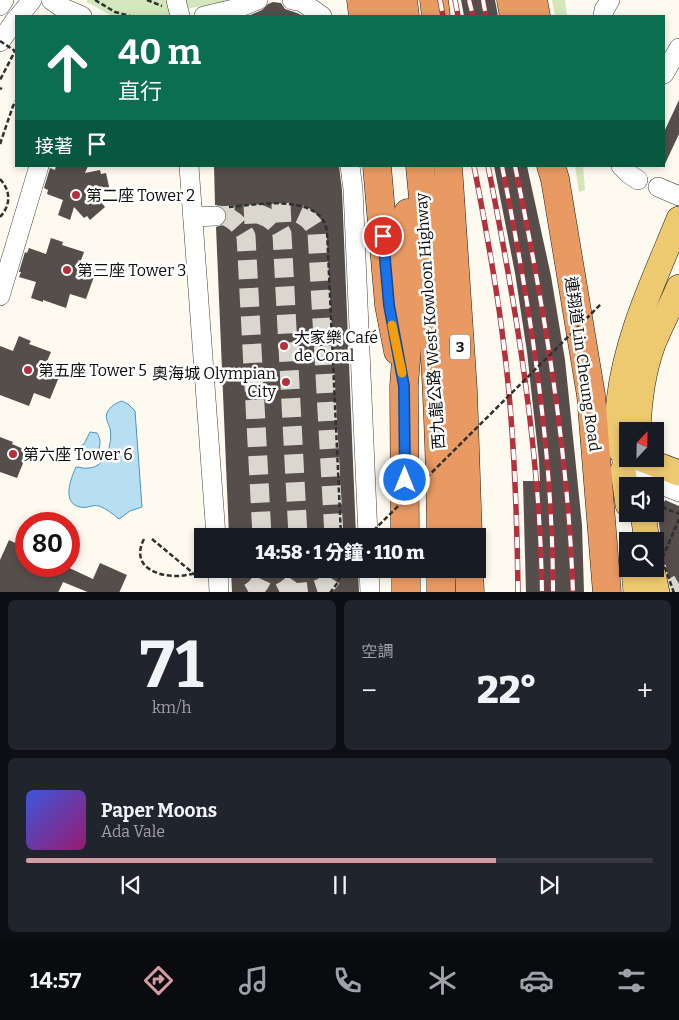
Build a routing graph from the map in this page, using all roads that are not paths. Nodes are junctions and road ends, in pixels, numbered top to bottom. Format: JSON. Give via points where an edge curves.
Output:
{"nodes":[{"id":1,"x":4,"y":0,"type":"edge"},
{"id":2,"x":32,"y":0,"type":"edge"},
{"id":3,"x":51,"y":0,"type":"edge"},
{"id":4,"x":176,"y":0,"type":"edge"},
{"id":5,"x":258,"y":0,"type":"edge"},
{"id":6,"x":292,"y":0,"type":"edge"},
{"id":7,"x":361,"y":0,"type":"edge"},
{"id":8,"x":383,"y":0,"type":"edge"},
{"id":9,"x":403,"y":0,"type":"edge"},
{"id":10,"x":434,"y":0,"type":"edge"},
{"id":11,"x":510,"y":0,"type":"edge"},
{"id":12,"x":533,"y":0,"type":"edge"},
{"id":13,"x":595,"y":0,"type":"edge"},
{"id":14,"x":610,"y":0,"type":"edge"},
{"id":15,"x":0,"y":6,"type":"edge"},
{"id":16,"x":20,"y":15,"type":"edge"},
{"id":17,"x":80,"y":15,"type":"edge"},
{"id":18,"x":180,"y":15,"type":"edge"},
{"id":19,"x":208,"y":15,"type":"edge"},
{"id":20,"x":321,"y":15,"type":"edge"},
{"id":21,"x":363,"y":15,"type":"edge"},
{"id":22,"x":385,"y":15,"type":"edge"},
{"id":23,"x":405,"y":15,"type":"edge"},
{"id":24,"x":436,"y":15,"type":"edge"},
{"id":25,"x":514,"y":15,"type":"edge"},
{"id":26,"x":536,"y":15,"type":"edge"},
{"id":27,"x":601,"y":15,"type":"edge"},
{"id":28,"x":602,"y":15,"type":"edge"},
{"id":29,"x":15,"y":21,"type":"edge"},
{"id":30,"x":0,"y":41,"type":"edge"},
{"id":31,"x":679,"y":48,"type":"edge"},
{"id":32,"x":665,"y":72,"type":"edge"},
{"id":33,"x":39,"y":167,"type":"edge"},
{"id":34,"x":189,"y":167,"type":"edge"},
{"id":35,"x":350,"y":167,"type":"edge"},
{"id":36,"x":377,"y":167,"type":"edge"},
{"id":37,"x":404,"y":167,"type":"edge"},
{"id":38,"x":420,"y":167,"type":"edge"},
{"id":39,"x":448,"y":167,"type":"edge"},
{"id":40,"x":623,"y":167,"type":"edge"},
{"id":41,"x":554,"y":171,"type":"edge"},
{"id":42,"x":638,"y":180,"type":"dead end"},
{"id":43,"x":658,"y":187,"type":"dead end"},
{"id":44,"x":679,"y":196,"type":"edge"},
{"id":45,"x":220,"y":211,"type":"tunnel mouth"},
{"id":46,"x":193,"y":217,"type":"junction"},
{"id":47,"x":679,"y":220,"type":"edge"},
{"id":48,"x":679,"y":287,"type":"edge"},
{"id":49,"x":0,"y":296,"type":"edge"},
{"id":50,"x":404,"y":386,"type":"junction"},
{"id":51,"x":620,"y":422,"type":"edge"},
{"id":52,"x":639,"y":422,"type":"edge"},
{"id":53,"x":638,"y":468,"type":"edge"},
{"id":54,"x":650,"y":468,"type":"edge"},
{"id":55,"x":679,"y":473,"type":"edge"},
{"id":56,"x":679,"y":492,"type":"edge"},
{"id":57,"x":215,"y":528,"type":"edge"},
{"id":58,"x":368,"y":528,"type":"edge"},
{"id":59,"x":405,"y":528,"type":"edge"},
{"id":60,"x":441,"y":528,"type":"edge"},
{"id":61,"x":468,"y":528,"type":"edge"},
{"id":62,"x":644,"y":577,"type":"edge"},
{"id":63,"x":214,"y":578,"type":"edge"},
{"id":64,"x":369,"y":578,"type":"edge"},
{"id":65,"x":406,"y":578,"type":"edge"},
{"id":66,"x":441,"y":578,"type":"edge"},
{"id":67,"x":469,"y":578,"type":"edge"},
{"id":68,"x":657,"y":587,"type":"edge"},
{"id":69,"x":220,"y":592,"type":"edge"},
{"id":70,"x":370,"y":592,"type":"edge"},
{"id":71,"x":406,"y":592,"type":"edge"},
{"id":72,"x":441,"y":592,"type":"edge"},
{"id":73,"x":470,"y":592,"type":"edge"},
{"id":74,"x":607,"y":592,"type":"edge"}],
"edges":[{"from":1,"to":15,"type":"street"},
{"from":2,"to":16,"type":"street"},
{"from":3,"to":17,"type":"street"},
{"from":4,"to":18,"type":"street"},
{"from":5,"to":19,"type":"street"},
{"from":6,"to":20,"type":"street","via":[[302,2]]},
{"from":7,"to":21,"type":"highway"},
{"from":8,"to":22,"type":"highway"},
{"from":9,"to":23,"type":"highway"},
{"from":10,"to":24,"type":"highway"},
{"from":11,"to":25,"type":"highway"},
{"from":12,"to":26,"type":"highway"},
{"from":13,"to":27,"type":"street"},
{"from":14,"to":28,"type":"street"},
{"from":29,"to":30,"type":"street"},
{"from":31,"to":32,"type":"street"},
{"from":33,"to":49,"type":"street"},
{"from":34,"to":46,"type":"street"},
{"from":35,"to":58,"type":"street"},
{"from":36,"to":50,"type":"highway","via":[[389,305]]},
{"from":37,"to":50,"type":"highway","via":[[410,306]]},
{"from":38,"to":60,"type":"highway","name":"西九龍公路 West Kowloon Highway","number":"3","via":[[435,360]]},
{"from":39,"to":61,"type":"highway","name":"西九龍公路 West Kowloon Highway","number":"3"},
{"from":40,"to":42,"type":"street"},
{"from":41,"to":74,"type":"highway","name":"連翔道 Lin Cheung Road","via":[[591,395]]},
{"from":43,"to":44,"type":"street"},
{"from":45,"to":46,"type":"street"},
{"from":46,"to":57,"type":"street"},
{"from":47,"to":51,"type":"main road","via":[[641,313],[624,370]]},
{"from":48,"to":52,"type":"main road","via":[[648,359]]},
{"from":50,"to":59,"type":"highway"},
{"from":53,"to":56,"type":"street"},
{"from":54,"to":55,"type":"main road"},
{"from":62,"to":68,"type":"main road"},
{"from":63,"to":69,"type":"street"},
{"from":64,"to":70,"type":"street"},
{"from":65,"to":71,"type":"highway"},
{"from":66,"to":72,"type":"highway"},
{"from":67,"to":73,"type":"highway"}]}
